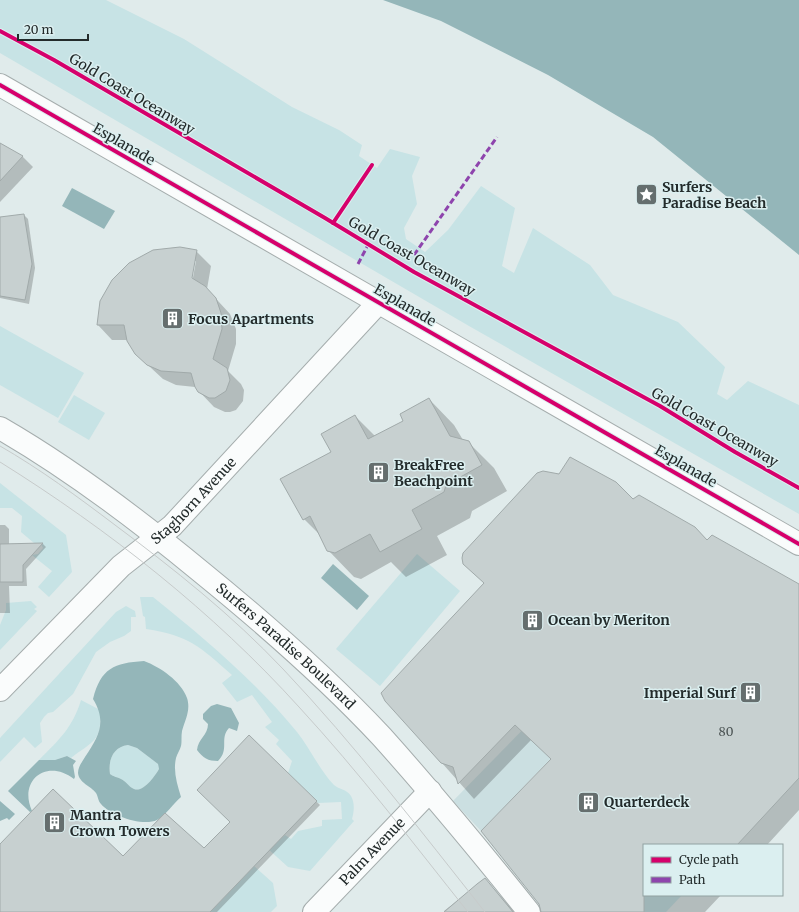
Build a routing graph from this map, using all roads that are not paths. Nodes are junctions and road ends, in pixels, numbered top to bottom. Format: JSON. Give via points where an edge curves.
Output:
{"nodes":[{"id":1,"x":0,"y":85,"type":"edge"},
{"id":2,"x":379,"y":302,"type":"junction"},
{"id":3,"x":0,"y":428,"type":"edge"},
{"id":4,"x":160,"y":538,"type":"junction"},
{"id":5,"x":799,"y":544,"type":"edge"},
{"id":6,"x":0,"y":690,"type":"edge"},
{"id":7,"x":430,"y":791,"type":"junction"},
{"id":8,"x":314,"y":912,"type":"edge"},
{"id":9,"x":529,"y":912,"type":"edge"}],
"edges":[{"from":1,"to":2,"type":"street","name":"Esplanade"},
{"from":2,"to":4,"type":"street","name":"Staghorn Avenue"},
{"from":2,"to":5,"type":"street","name":"Esplanade"},
{"from":3,"to":4,"type":"street","name":"Surfers Paradise Boulevard","via":[[89,486]]},
{"from":4,"to":6,"type":"street","name":"Staghorn Avenue","via":[[121,566]]},
{"from":4,"to":7,"type":"street","name":"Surfers Paradise Boulevard","via":[[234,598],[324,680],[381,736]]},
{"from":7,"to":8,"type":"street","name":"Palm Avenue"},
{"from":7,"to":9,"type":"street","name":"Surfers Paradise Boulevard"}]}
